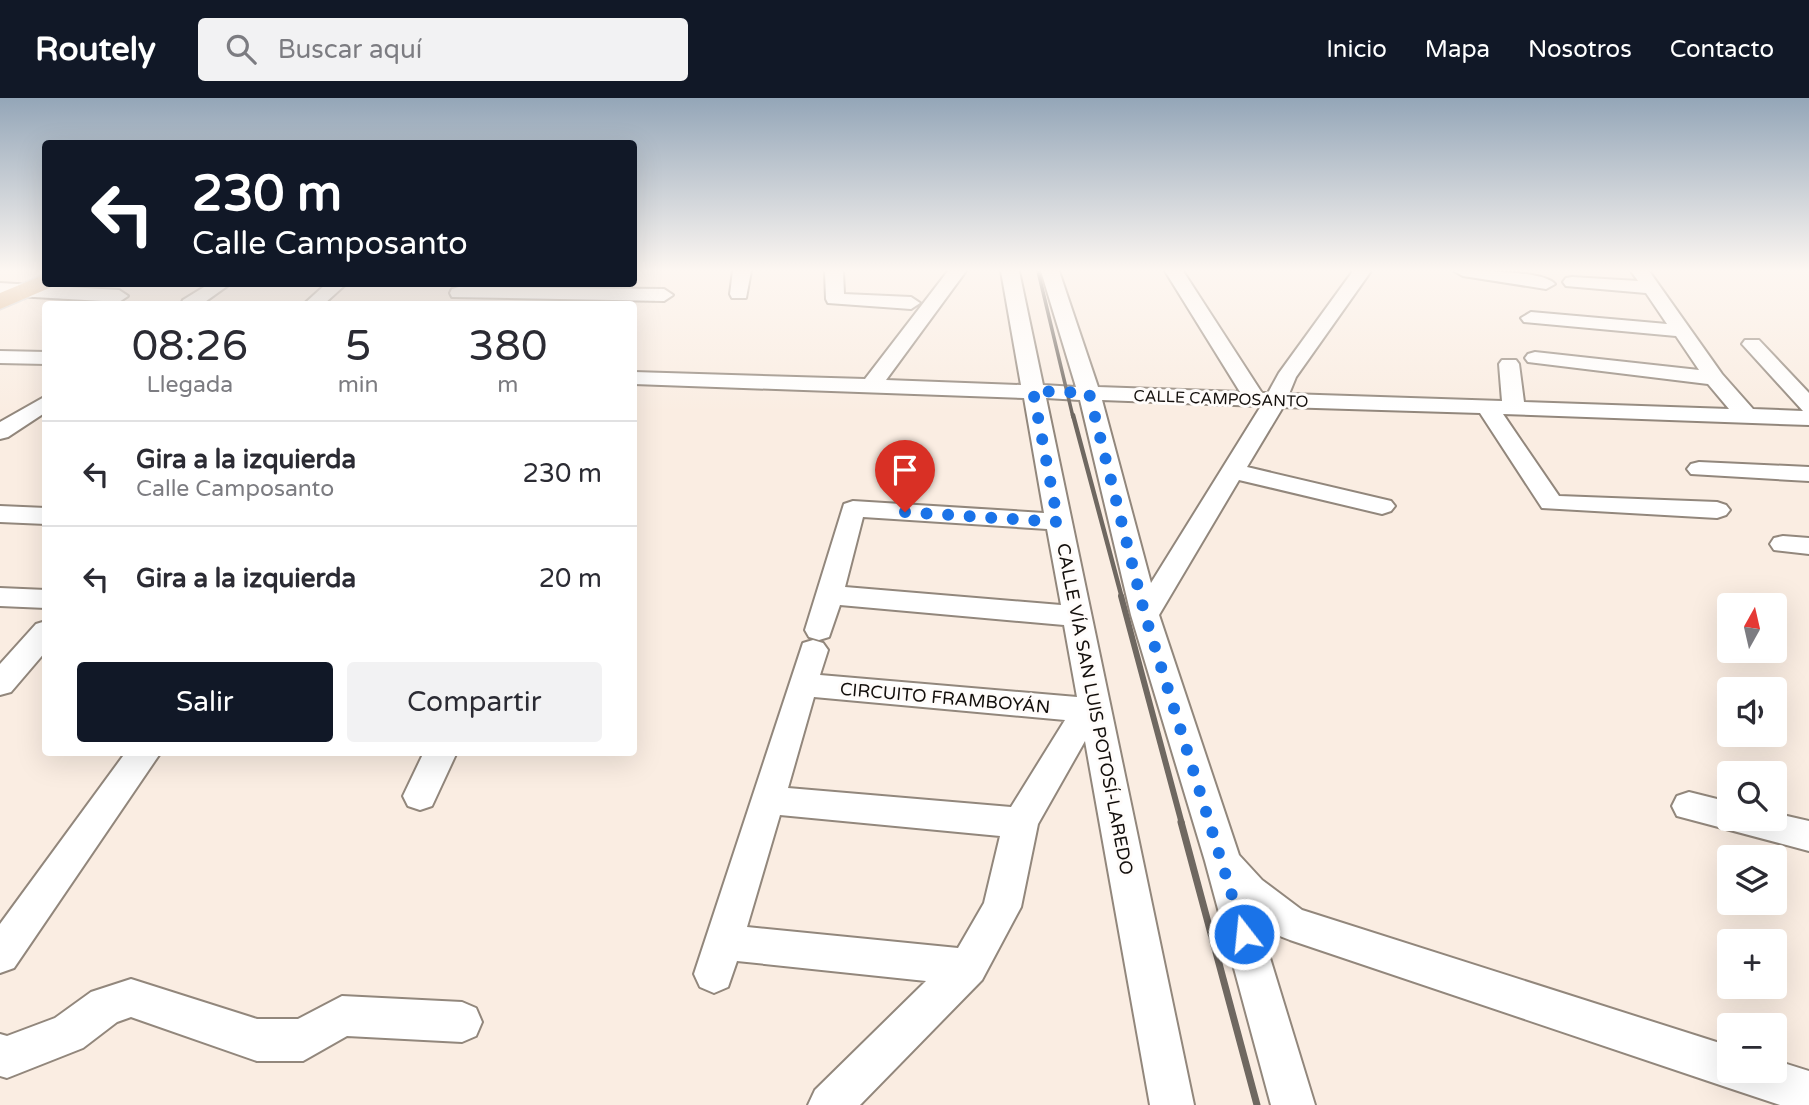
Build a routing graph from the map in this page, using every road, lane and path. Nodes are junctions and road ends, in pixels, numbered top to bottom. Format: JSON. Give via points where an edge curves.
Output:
{"nodes":[{"id":1,"x":922,"y":318,"type":"edge"},
{"id":2,"x":1019,"y":318,"type":"edge"},
{"id":3,"x":1065,"y":318,"type":"edge"},
{"id":4,"x":1207,"y":318,"type":"edge"},
{"id":5,"x":1328,"y":318,"type":"edge"},
{"id":6,"x":1542,"y":318,"type":"edge"},
{"id":7,"x":1674,"y":318,"type":"edge"},
{"id":8,"x":1683,"y":331,"type":"junction"},
{"id":9,"x":1752,"y":344,"type":"dead end"},
{"id":10,"x":0,"y":357,"type":"edge"},
{"id":11,"x":42,"y":358,"type":"edge"},
{"id":12,"x":1535,"y":358,"type":"dead end"},
{"id":13,"x":1509,"y":364,"type":"dead end"},
{"id":14,"x":637,"y":378,"type":"edge"},
{"id":15,"x":1715,"y":378,"type":"junction"},
{"id":16,"x":871,"y":386,"type":"junction"},
{"id":17,"x":1033,"y":391,"type":"junction"},
{"id":18,"x":1089,"y":393,"type":"junction"},
{"id":19,"x":1265,"y":400,"type":"junction"},
{"id":20,"x":42,"y":404,"type":"edge"},
{"id":21,"x":1809,"y":406,"type":"edge"},
{"id":22,"x":1486,"y":407,"type":"junction"},
{"id":23,"x":1514,"y":408,"type":"junction"},
{"id":24,"x":1746,"y":415,"type":"junction"},
{"id":25,"x":22,"y":417,"type":"junction"},
{"id":26,"x":42,"y":418,"type":"edge"},
{"id":27,"x":1809,"y":418,"type":"edge"},
{"id":28,"x":1,"y":430,"type":"edge"},
{"id":29,"x":1699,"y":469,"type":"dead end"},
{"id":30,"x":1232,"y":471,"type":"junction"},
{"id":31,"x":1809,"y":474,"type":"edge"},
{"id":32,"x":1382,"y":506,"type":"dead end"},
{"id":33,"x":1717,"y":510,"type":"dead end"},
{"id":34,"x":0,"y":514,"type":"edge"},
{"id":35,"x":42,"y":516,"type":"edge"},
{"id":36,"x":1058,"y":522,"type":"junction"},
{"id":37,"x":829,"y":595,"type":"junction"},
{"id":38,"x":0,"y":597,"type":"edge"},
{"id":39,"x":42,"y":599,"type":"edge"},
{"id":40,"x":1145,"y":615,"type":"junction"},
{"id":41,"x":1077,"y":616,"type":"junction"},
{"id":42,"x":42,"y":636,"type":"edge"},
{"id":43,"x":0,"y":684,"type":"edge"},
{"id":44,"x":802,"y":685,"type":"junction"},
{"id":45,"x":1090,"y":705,"type":"junction"},
{"id":46,"x":142,"y":756,"type":"edge"},
{"id":47,"x":439,"y":756,"type":"edge"},
{"id":48,"x":420,"y":796,"type":"dead end"},
{"id":49,"x":767,"y":800,"type":"junction"},
{"id":50,"x":1689,"y":806,"type":"dead end"},
{"id":51,"x":1717,"y":813,"type":"edge"},
{"id":52,"x":1021,"y":822,"type":"junction"},
{"id":53,"x":1787,"y":830,"type":"edge"},
{"id":54,"x":1809,"y":836,"type":"edge"},
{"id":55,"x":1223,"y":861,"type":"junction"},
{"id":56,"x":0,"y":955,"type":"edge"},
{"id":57,"x":968,"y":967,"type":"junction"},
{"id":58,"x":462,"y":1022,"type":"dead end"},
{"id":59,"x":0,"y":1055,"type":"edge"},
{"id":60,"x":1717,"y":1063,"type":"edge"},
{"id":61,"x":1779,"y":1083,"type":"edge"},
{"id":62,"x":1809,"y":1093,"type":"edge"},
{"id":63,"x":830,"y":1105,"type":"edge"},
{"id":64,"x":1171,"y":1105,"type":"edge"},
{"id":65,"x":1293,"y":1105,"type":"edge"}],
"edges":[{"from":1,"to":16,"type":"street"},
{"from":2,"to":17,"type":"street","name":"CALLE VÍA SAN LUIS POTOSÍ-LAREDO"},
{"from":3,"to":18,"type":"street"},
{"from":4,"to":19,"type":"street"},
{"from":5,"to":19,"type":"street"},
{"from":6,"to":8,"type":"street"},
{"from":7,"to":8,"type":"street"},
{"from":8,"to":15,"type":"street"},
{"from":9,"to":21,"type":"street"},
{"from":10,"to":11,"type":"street"},
{"from":12,"to":15,"type":"street"},
{"from":13,"to":23,"type":"street"},
{"from":14,"to":16,"type":"street","name":"CALLE CAMPOSANTO"},
{"from":15,"to":24,"type":"street"},
{"from":16,"to":17,"type":"street","name":"CALLE CAMPOSANTO"},
{"from":17,"to":18,"type":"street","name":"CALLE CAMPOSANTO"},
{"from":17,"to":36,"type":"street","name":"CALLE VÍA SAN LUIS POTOSÍ-LAREDO"},
{"from":18,"to":19,"type":"street","name":"CALLE CAMPOSANTO"},
{"from":18,"to":40,"type":"street"},
{"from":19,"to":22,"type":"street","name":"CALLE CAMPOSANTO"},
{"from":19,"to":30,"type":"street"},
{"from":20,"to":25,"type":"street"},
{"from":22,"to":23,"type":"street","name":"CALLE CAMPOSANTO"},
{"from":22,"to":33,"type":"street","via":[[1551,503]]},
{"from":23,"to":24,"type":"street","name":"CALLE CAMPOSANTO"},
{"from":24,"to":27,"type":"street","name":"CALLE CAMPOSANTO"},
{"from":25,"to":26,"type":"street"},
{"from":25,"to":28,"type":"street"},
{"from":29,"to":31,"type":"street"},
{"from":30,"to":32,"type":"street"},
{"from":30,"to":40,"type":"street"},
{"from":34,"to":35,"type":"street"},
{"from":36,"to":37,"type":"street","via":[[853,509]]},
{"from":36,"to":41,"type":"street","name":"CALLE VÍA SAN LUIS POTOSÍ-LAREDO"},
{"from":37,"to":41,"type":"street"},
{"from":37,"to":44,"type":"street"},
{"from":38,"to":39,"type":"street"},
{"from":40,"to":55,"type":"street"},
{"from":41,"to":45,"type":"street","name":"CALLE VÍA SAN LUIS POTOSÍ-LAREDO"},
{"from":42,"to":43,"type":"street"},
{"from":44,"to":45,"type":"street","name":"CIRCUITO FRAMBOYÁN"},
{"from":44,"to":49,"type":"street"},
{"from":45,"to":52,"type":"street"},
{"from":45,"to":64,"type":"street","name":"CALLE VÍA SAN LUIS POTOSÍ-LAREDO"},
{"from":46,"to":56,"type":"street"},
{"from":47,"to":48,"type":"street"},
{"from":49,"to":52,"type":"street"},
{"from":49,"to":57,"type":"street","via":[[719,958]]},
{"from":50,"to":51,"type":"street"},
{"from":52,"to":57,"type":"street","via":[[1002,907]]},
{"from":53,"to":54,"type":"street"},
{"from":55,"to":60,"type":"street","via":[[1248,892],[1290,923]]},
{"from":55,"to":65,"type":"street"},
{"from":57,"to":63,"type":"street"},
{"from":58,"to":59,"type":"street","via":[[342,1016],[303,1040],[257,1040],[131,999],[105,1006],[68,1034],[8,1057]]},
{"from":61,"to":62,"type":"street"}]}
